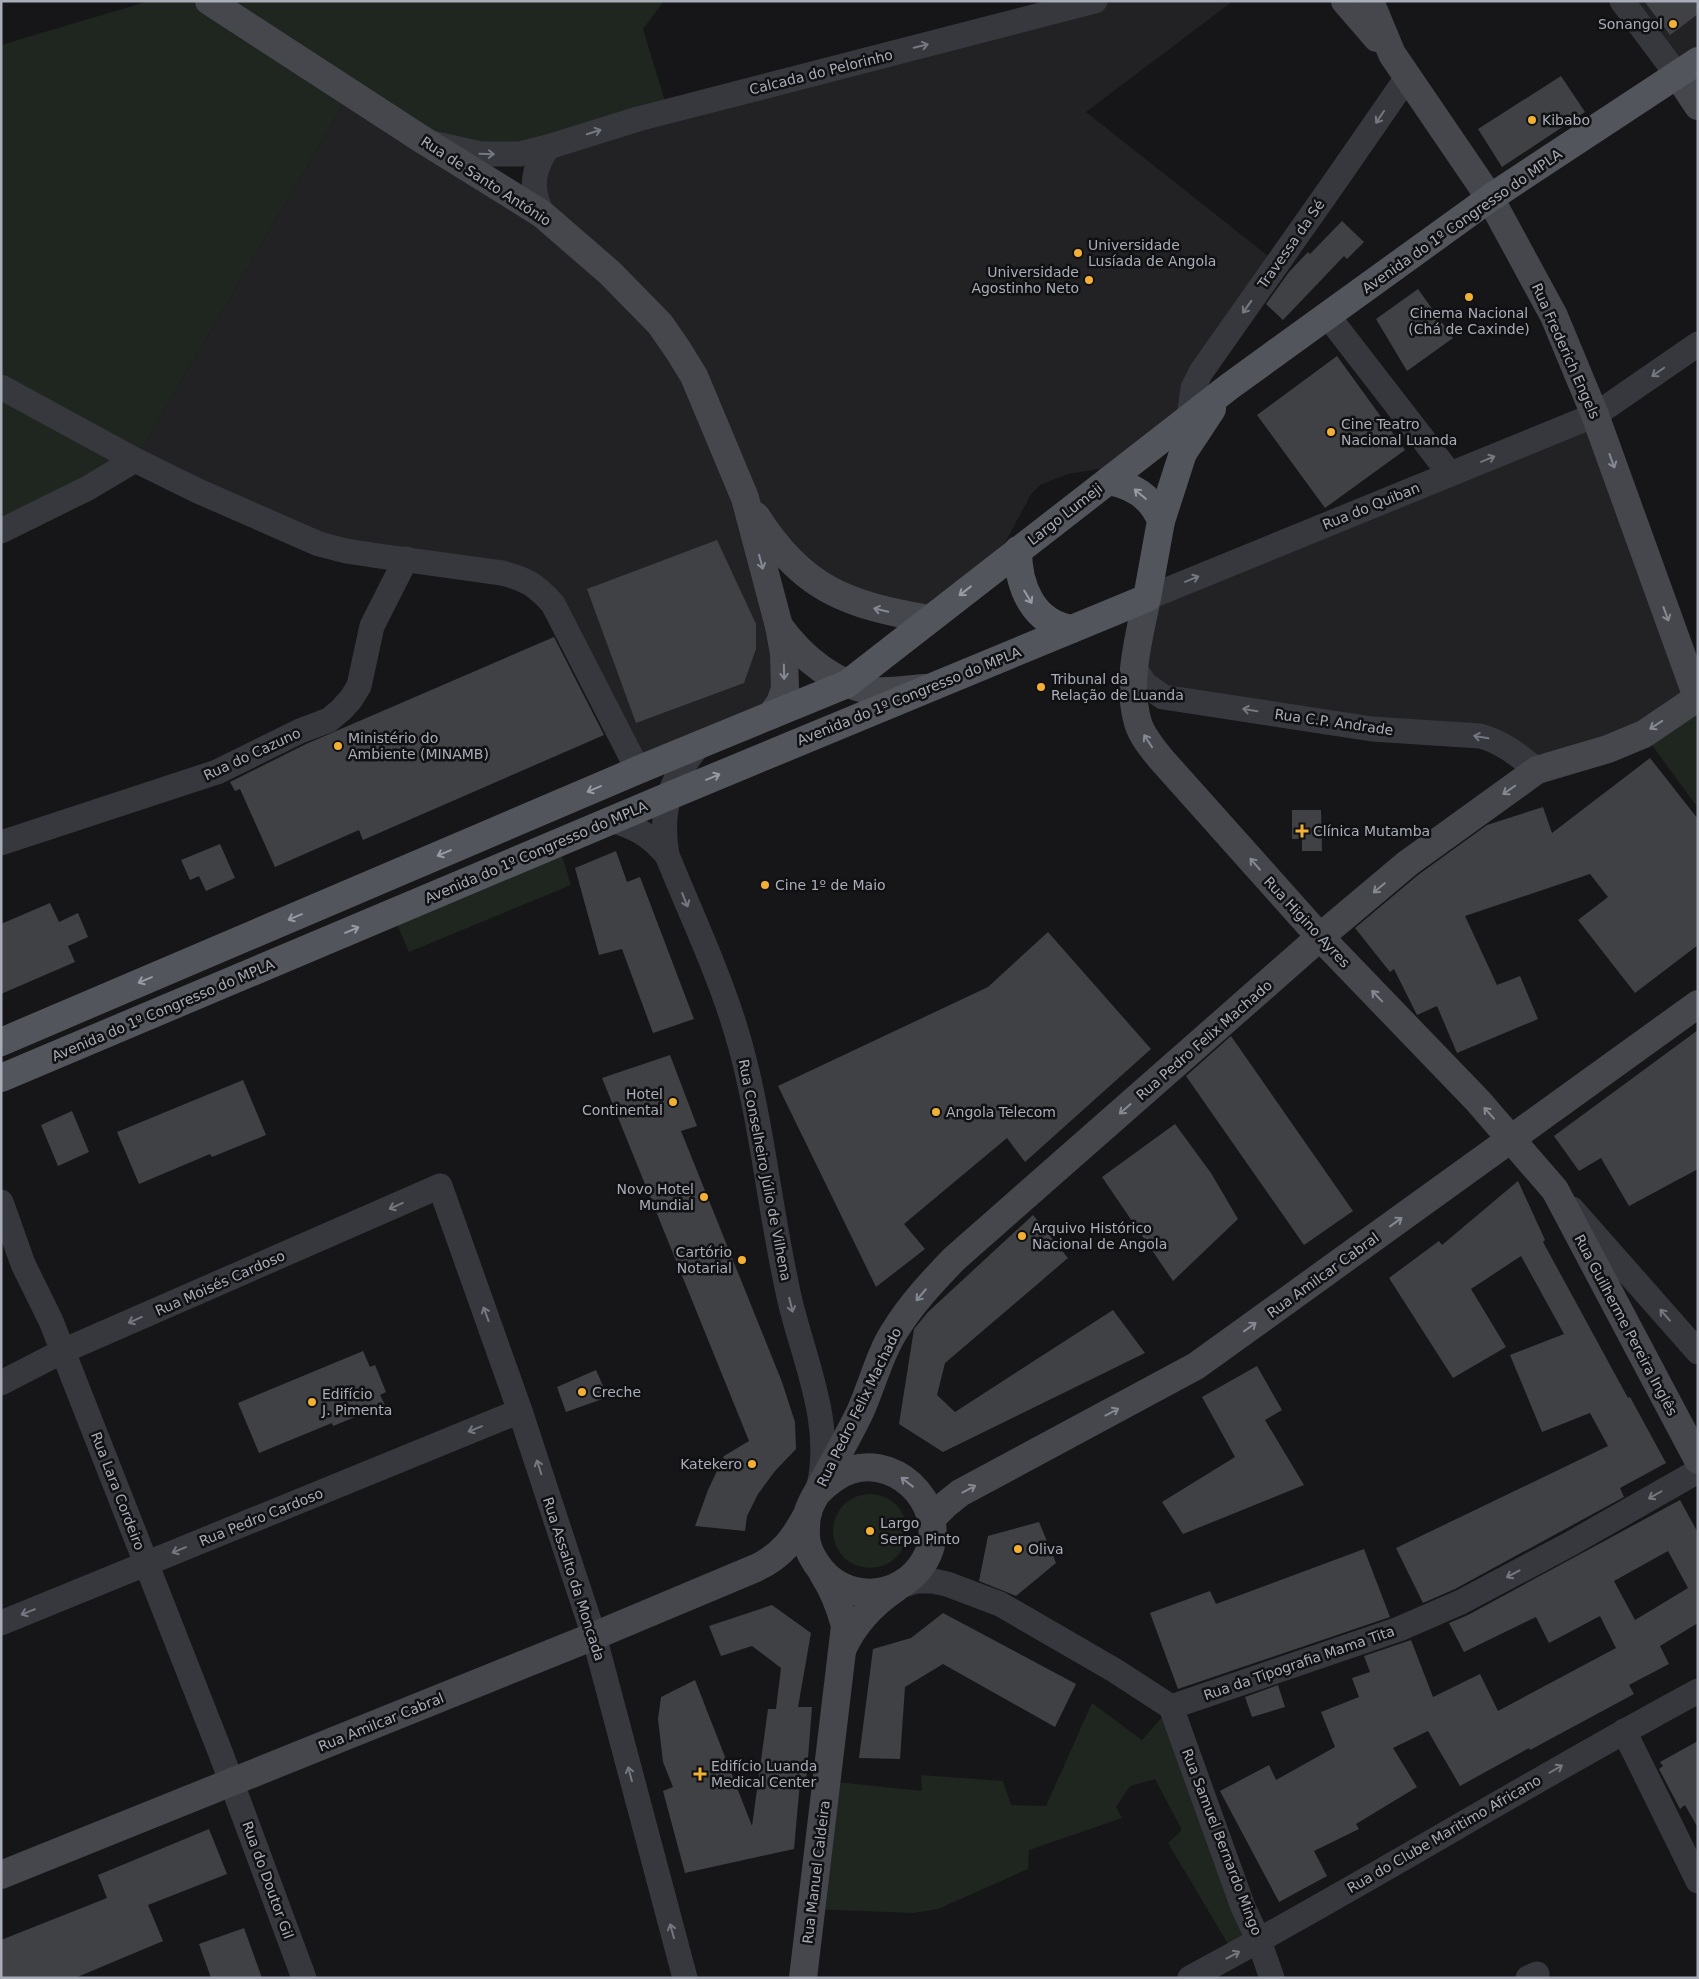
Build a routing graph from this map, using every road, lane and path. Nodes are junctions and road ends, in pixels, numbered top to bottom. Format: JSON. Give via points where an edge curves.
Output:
{"nodes":[{"id":1,"x":209,"y":1,"type":"edge"},
{"id":2,"x":1095,"y":1,"type":"edge"},
{"id":3,"x":1345,"y":1,"type":"edge"},
{"id":4,"x":1370,"y":1,"type":"edge"},
{"id":5,"x":1622,"y":1,"type":"edge"},
{"id":6,"x":1392,"y":54,"type":"junction"},
{"id":7,"x":1688,"y":69,"type":"edge"},
{"id":8,"x":1408,"y":76,"type":"junction"},
{"id":9,"x":1698,"y":106,"type":"edge"},
{"id":10,"x":422,"y":140,"type":"junction"},
{"id":11,"x":548,"y":147,"type":"junction"},
{"id":12,"x":1490,"y":198,"type":"junction"},
{"id":13,"x":542,"y":214,"type":"junction"},
{"id":14,"x":1328,"y":315,"type":"junction"},
{"id":15,"x":1698,"y":344,"type":"edge"},
{"id":16,"x":1230,"y":386,"type":"junction"},
{"id":17,"x":1,"y":388,"type":"edge"},
{"id":18,"x":1595,"y":415,"type":"junction"},
{"id":19,"x":1189,"y":417,"type":"junction"},
{"id":20,"x":135,"y":460,"type":"junction"},
{"id":21,"x":1450,"y":474,"type":"junction"},
{"id":22,"x":1108,"y":481,"type":"junction"},
{"id":23,"x":745,"y":498,"type":"junction"},
{"id":24,"x":1161,"y":521,"type":"junction"},
{"id":25,"x":1,"y":531,"type":"edge"},
{"id":26,"x":1018,"y":550,"type":"junction"},
{"id":27,"x":406,"y":559,"type":"junction"},
{"id":28,"x":1144,"y":609,"type":"junction"},
{"id":29,"x":929,"y":619,"type":"junction"},
{"id":30,"x":778,"y":626,"type":"junction"},
{"id":31,"x":1072,"y":629,"type":"junction"},
{"id":32,"x":1134,"y":667,"type":"junction"},
{"id":33,"x":846,"y":684,"type":"junction"},
{"id":34,"x":925,"y":688,"type":"junction"},
{"id":35,"x":1697,"y":699,"type":"edge"},
{"id":36,"x":771,"y":715,"type":"junction"},
{"id":37,"x":699,"y":745,"type":"junction"},
{"id":38,"x":638,"y":770,"type":"junction"},
{"id":39,"x":1537,"y":770,"type":"junction"},
{"id":40,"x":668,"y":796,"type":"junction"},
{"id":41,"x":612,"y":820,"type":"junction"},
{"id":42,"x":1,"y":843,"type":"edge"},
{"id":43,"x":666,"y":855,"type":"junction"},
{"id":44,"x":1320,"y":937,"type":"junction"},
{"id":45,"x":1698,"y":1004,"type":"edge"},
{"id":46,"x":1,"y":1042,"type":"edge"},
{"id":47,"x":1,"y":1078,"type":"edge"},
{"id":48,"x":1512,"y":1139,"type":"junction"},
{"id":49,"x":440,"y":1186,"type":"joint"},
{"id":50,"x":1555,"y":1190,"type":"junction"},
{"id":51,"x":1,"y":1202,"type":"edge"},
{"id":52,"x":63,"y":1351,"type":"junction"},
{"id":53,"x":1698,"y":1352,"type":"edge"},
{"id":54,"x":1,"y":1383,"type":"edge"},
{"id":55,"x":520,"y":1411,"type":"junction"},
{"id":56,"x":1698,"y":1460,"type":"edge"},
{"id":57,"x":1698,"y":1471,"type":"edge"},
{"id":58,"x":812,"y":1503,"type":"junction"},
{"id":59,"x":931,"y":1529,"type":"junction"},
{"id":60,"x":146,"y":1564,"type":"junction"},
{"id":61,"x":760,"y":1566,"type":"junction"},
{"id":62,"x":822,"y":1572,"type":"junction"},
{"id":63,"x":897,"y":1587,"type":"junction"},
{"id":64,"x":962,"y":1589,"type":"junction"},
{"id":65,"x":1,"y":1623,"type":"edge"},
{"id":66,"x":594,"y":1636,"type":"junction"},
{"id":67,"x":843,"y":1648,"type":"junction"},
{"id":68,"x":1698,"y":1691,"type":"edge"},
{"id":69,"x":1171,"y":1707,"type":"junction"},
{"id":70,"x":1624,"y":1730,"type":"junction"},
{"id":71,"x":232,"y":1782,"type":"junction"},
{"id":72,"x":1,"y":1875,"type":"edge"},
{"id":73,"x":1698,"y":1881,"type":"edge"},
{"id":74,"x":1259,"y":1941,"type":"junction"},
{"id":75,"x":304,"y":1978,"type":"edge"},
{"id":76,"x":686,"y":1978,"type":"edge"},
{"id":77,"x":803,"y":1978,"type":"edge"},
{"id":78,"x":1190,"y":1978,"type":"edge"},
{"id":79,"x":1272,"y":1978,"type":"edge"}],
"edges":[{"from":1,"to":10,"type":"street","name":"Rua de Santo António"},
{"from":11,"to":2,"type":"street","name":"Calcada do Pelorinho","one_way":true,"via":[[638,119]]},
{"from":3,"to":6,"type":"street"},
{"from":4,"to":6,"type":"street","name":"Rua Frederich Engels"},
{"from":5,"to":7,"type":"street"},
{"from":6,"to":8,"type":"street","name":"Rua Frederich Engels"},
{"from":7,"to":9,"type":"street"},
{"from":7,"to":12,"type":"main road","name":"Avenida do 1º Congresso do MPLA"},
{"from":8,"to":12,"type":"street","name":"Rua Frederich Engels"},
{"from":8,"to":19,"type":"street","name":"Travessa da Sé","one_way":true,"via":[[1201,372],[1193,388]]},
{"from":10,"to":11,"type":"street","name":"Calcada do Pelorinho","one_way":true,"via":[[481,154],[520,154]]},
{"from":10,"to":13,"type":"street","name":"Rua de Santo António"},
{"from":11,"to":13,"type":"street","via":[[538,165],[534,183],[535,197]]},
{"from":12,"to":14,"type":"main road","name":"Avenida do 1º Congresso do MPLA"},
{"from":12,"to":18,"type":"street","name":"Rua Frederich Engels","via":[[1554,316]]},
{"from":13,"to":23,"type":"street","name":"Rua de Santo António","via":[[610,273],[660,324],[694,376]]},
{"from":14,"to":16,"type":"main road","name":"Avenida do 1º Congresso do MPLA"},
{"from":14,"to":21,"type":"street"},
{"from":15,"to":18,"type":"street","name":"Rua do Quiban","one_way":true},
{"from":16,"to":19,"type":"main road","name":"Avenida do 1º Congresso do MPLA"},
{"from":16,"to":24,"type":"main road","name":"Avenida do 1º Congresso do MPLA","via":[[1183,453]]},
{"from":17,"to":20,"type":"street"},
{"from":21,"to":18,"type":"street","name":"Rua do Quiban","one_way":true},
{"from":18,"to":35,"type":"street","name":"Rua Frederich Engels","one_way":true},
{"from":19,"to":22,"type":"main road","name":"Avenida do 1º Congresso do MPLA"},
{"from":20,"to":25,"type":"street","via":[[88,488]]},
{"from":20,"to":27,"type":"street","via":[[319,544]]},
{"from":28,"to":21,"type":"street","name":"Rua do Quiban","one_way":true},
{"from":24,"to":22,"type":"main road","name":"Largo Lumeji","one_way":true,"via":[[1143,495],[1123,483]]},
{"from":22,"to":26,"type":"main road","name":"Largo Lumeji"},
{"from":29,"to":23,"type":"street","name":"Rua de Santo António","one_way":true,"via":[[861,605],[815,581],[796,568],[781,551]]},
{"from":23,"to":30,"type":"street","name":"Rua de Santo António","one_way":true},
{"from":24,"to":28,"type":"main road"},
{"from":26,"to":29,"type":"main road","one_way":true},
{"from":26,"to":31,"type":"main road","name":"Largo Lumeji","one_way":true,"via":[[1019,576],[1025,593],[1048,619]]},
{"from":27,"to":38,"type":"street","via":[[502,573],[522,578],[542,591],[553,604]]},
{"from":27,"to":42,"type":"street","name":"Rua do Cazuno","via":[[377,612],[359,686],[351,699],[329,720],[217,772]]},
{"from":28,"to":31,"type":"main road"},
{"from":28,"to":32,"type":"street","name":"Rua Higino Ayres"},
{"from":29,"to":33,"type":"main road"},
{"from":30,"to":33,"type":"street","name":"Rua de Santo António","via":[[822,670]]},
{"from":30,"to":36,"type":"street","name":"Rua de Santo António","one_way":true,"via":[[784,653],[785,688]]},
{"from":31,"to":34,"type":"main road","name":"Avenida do 1º Congresso do MPLA"},
{"from":39,"to":32,"type":"street","name":"Rua C.P. Andrade","one_way":true,"via":[[1508,747],[1480,736],[1372,729],[1163,697],[1145,684]]},
{"from":44,"to":32,"type":"street","name":"Rua Higino Ayres","one_way":true,"via":[[1146,740],[1139,724],[1134,696]]},
{"from":33,"to":34,"type":"street","name":"Rua de Santo António","via":[[878,691]]},
{"from":33,"to":36,"type":"main road"},
{"from":40,"to":34,"type":"main road","name":"Avenida do 1º Congresso do MPLA","one_way":true},
{"from":35,"to":39,"type":"street","name":"Rua Pedro Felix Machado","one_way":true,"via":[[1644,734],[1608,749]]},
{"from":36,"to":37,"type":"main road"},
{"from":37,"to":38,"type":"main road"},
{"from":37,"to":40,"type":"street","name":"Rua Conselheiro Júlio de Vilhena","via":[[675,779]]},
{"from":38,"to":46,"type":"main road","one_way":true},
{"from":39,"to":44,"type":"street","name":"Rua Pedro Felix Machado","one_way":true,"via":[[1408,863]]},
{"from":40,"to":41,"type":"main road","name":"Avenida do 1º Congresso do MPLA"},
{"from":40,"to":43,"type":"street","name":"Rua Conselheiro Júlio de Vilhena","via":[[663,823]]},
{"from":41,"to":43,"type":"street","name":"Rua Conselheiro Júlio de Vilhena","via":[[642,832]]},
{"from":47,"to":41,"type":"main road","name":"Avenida do 1º Congresso do MPLA","one_way":true},
{"from":43,"to":58,"type":"street","name":"Rua Conselheiro Júlio de Vilhena","one_way":true,"via":[[728,1005],[744,1062],[767,1165],[774,1223],[791,1305],[820,1409],[822,1470]]},
{"from":48,"to":44,"type":"street","name":"Rua Higino Ayres","one_way":true},
{"from":44,"to":58,"type":"street","name":"Rua Pedro Felix Machado","one_way":true,"via":[[954,1259],[920,1294],[892,1334],[860,1412]]},
{"from":45,"to":48,"type":"street","name":"Rua Amilcar Cabral"},
{"from":48,"to":50,"type":"street","name":"Rua Higino Ayres"},
{"from":59,"to":48,"type":"street","name":"Rua Amilcar Cabral","one_way":true,"via":[[944,1506],[960,1493],[1196,1366]]},
{"from":49,"to":52,"type":"street","name":"Rua Moisés Cardoso","one_way":true},
{"from":55,"to":49,"type":"street","name":"Rua Assalto da Moncada","one_way":true},
{"from":53,"to":50,"type":"street","one_way":true},
{"from":50,"to":56,"type":"street","name":"Rua Guilherme Pereira Inglês"},
{"from":51,"to":52,"type":"street","name":"Rua Lara Cordeiro","via":[[23,1264]]},
{"from":52,"to":54,"type":"street","name":"Rua Moisés Cardoso"},
{"from":52,"to":60,"type":"street","name":"Rua Lara Cordeiro"},
{"from":55,"to":60,"type":"street","name":"Rua Pedro Cardoso","one_way":true},
{"from":66,"to":55,"type":"street","name":"Rua Assalto da Moncada","one_way":true},
{"from":57,"to":69,"type":"street","name":"Rua da Tipografia Mama Tita","one_way":true,"via":[[1461,1602],[1399,1629]]},
{"from":59,"to":58,"type":"street","one_way":true,"via":[[924,1500],[912,1484],[894,1472],[873,1467],[852,1469],[832,1478]]},
{"from":58,"to":61,"type":"street","name":"Rua Pedro Felix Machado","via":[[796,1536],[779,1554]]},
{"from":58,"to":62,"type":"street","via":[[806,1534],[810,1555]]},
{"from":59,"to":63,"type":"street","via":[[926,1559],[911,1577]]},
{"from":59,"to":64,"type":"street","via":[[936,1558],[946,1575]]},
{"from":60,"to":65,"type":"street","name":"Rua Pedro Cardoso","one_way":true},
{"from":60,"to":71,"type":"street","name":"Rua Lara Cordeiro"},
{"from":61,"to":62,"type":"street","via":[[792,1563]]},
{"from":61,"to":66,"type":"street","name":"Rua Amilcar Cabral"},
{"from":62,"to":63,"type":"street","via":[[838,1585],[857,1592],[877,1593]]},
{"from":62,"to":67,"type":"street","name":"Rua Manuel Caldeira","via":[[840,1606],[845,1626]]},
{"from":63,"to":64,"type":"street","via":[[933,1581]]},
{"from":63,"to":67,"type":"street","name":"Rua Manuel Caldeira","via":[[865,1613]]},
{"from":64,"to":69,"type":"street","via":[[1000,1604]]},
{"from":66,"to":71,"type":"street","name":"Rua Amilcar Cabral"},
{"from":76,"to":66,"type":"street","name":"Rua Assalto da Moncada","one_way":true},
{"from":67,"to":77,"type":"street","name":"Rua Manuel Caldeira"},
{"from":68,"to":70,"type":"street","name":"Rua do Clube Maritimo Africano"},
{"from":69,"to":74,"type":"street","name":"Rua Samuel Bernardo Mingo","via":[[1243,1907]]},
{"from":70,"to":73,"type":"street"},
{"from":74,"to":70,"type":"street","name":"Rua do Clube Maritimo Africano","one_way":true},
{"from":71,"to":72,"type":"street","name":"Rua Amilcar Cabral"},
{"from":71,"to":75,"type":"street","name":"Rua do Doutor Gil"},
{"from":78,"to":74,"type":"street","name":"Rua do Clube Maritimo Africano","one_way":true},
{"from":74,"to":79,"type":"street","name":"Rua Samuel Bernardo Mingo"}]}
